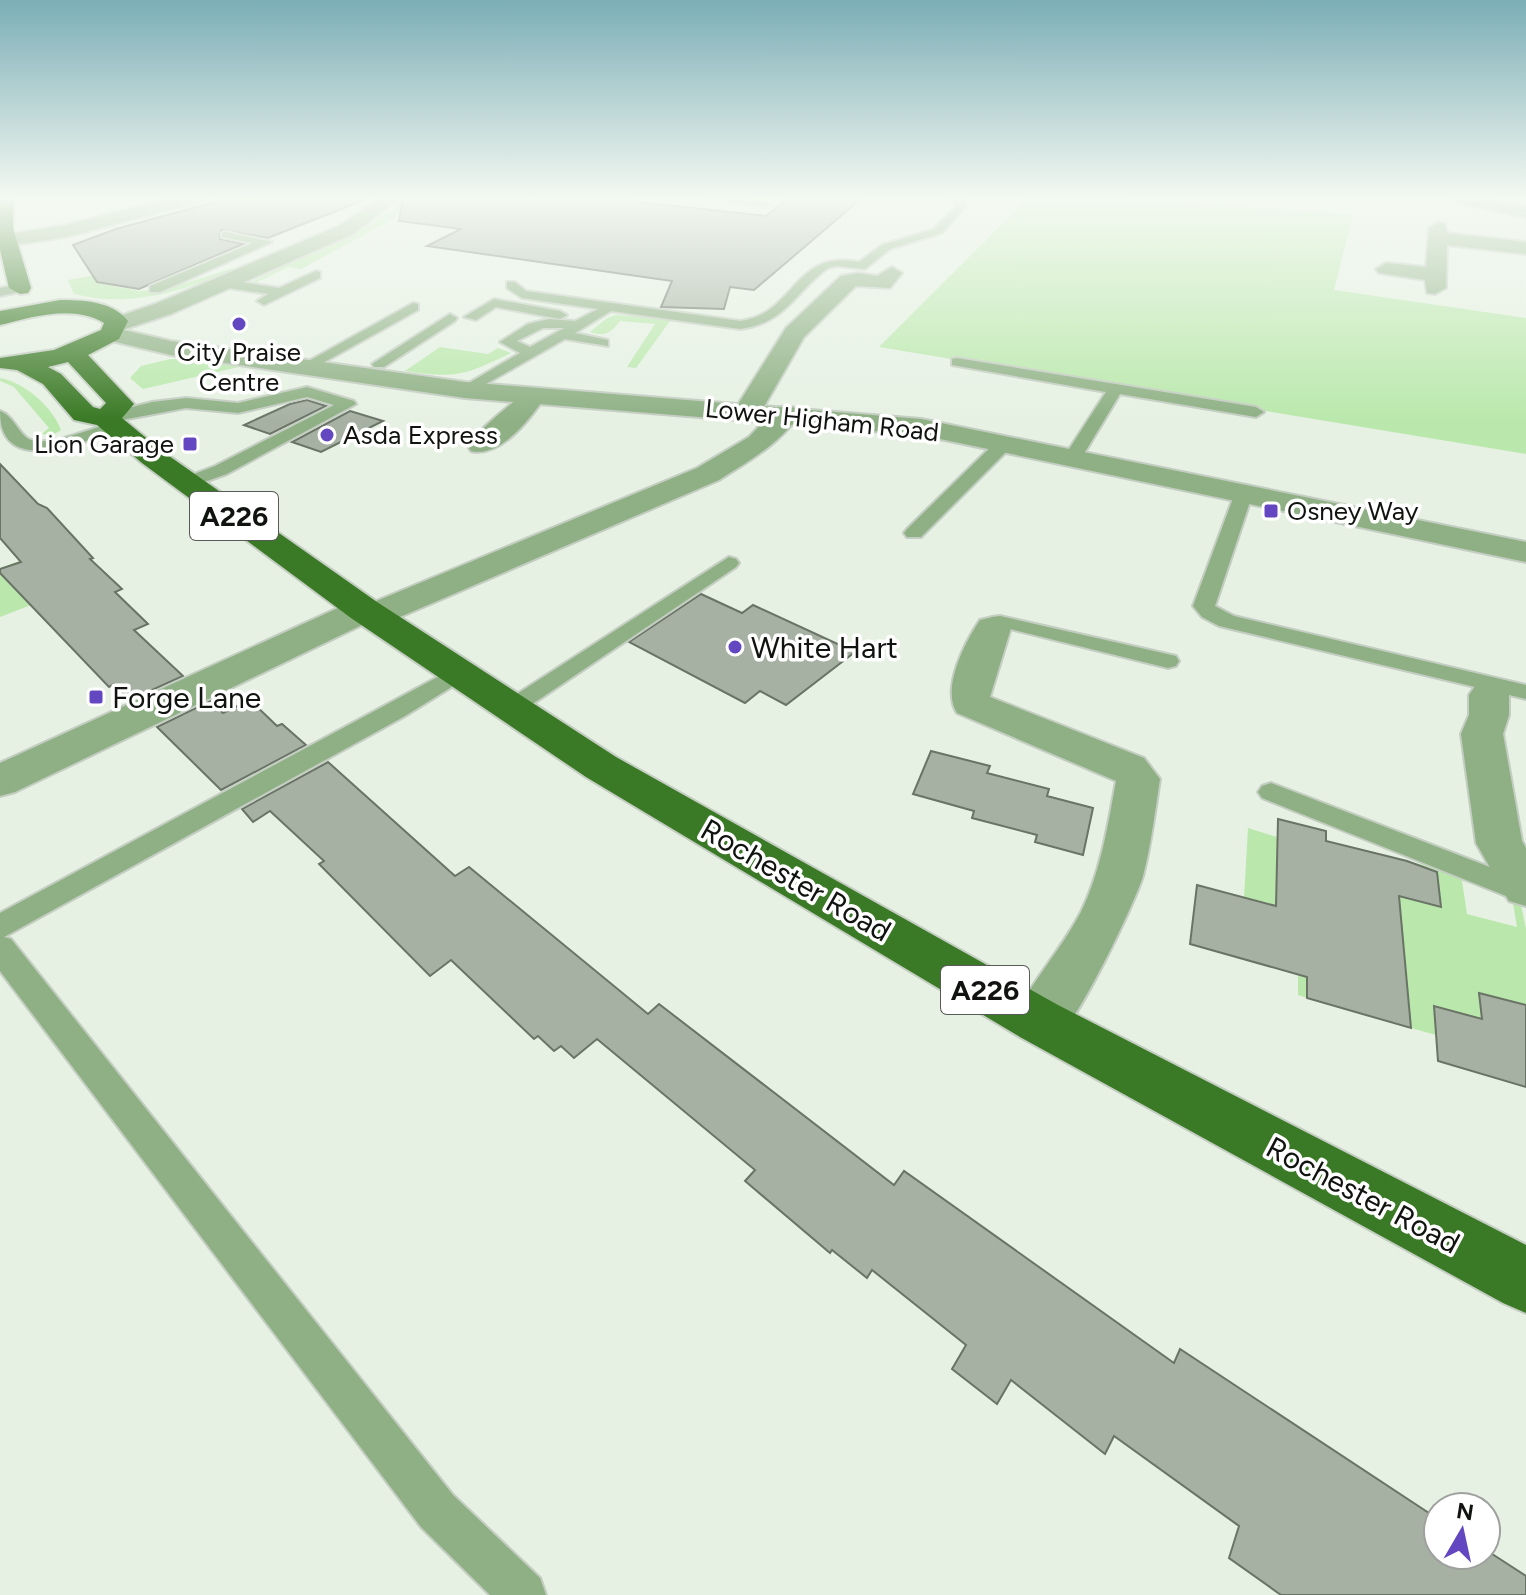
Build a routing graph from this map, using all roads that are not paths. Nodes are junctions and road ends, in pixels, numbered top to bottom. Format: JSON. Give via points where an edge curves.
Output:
{"nodes":[{"id":1,"x":195,"y":272,"type":"edge"},
{"id":2,"x":247,"y":272,"type":"edge"},
{"id":3,"x":816,"y":272,"type":"edge"},
{"id":4,"x":1400,"y":272,"type":"edge"},
{"id":5,"x":1437,"y":272,"type":"edge"},
{"id":6,"x":316,"y":275,"type":"dead end"},
{"id":7,"x":894,"y":281,"type":"dead end"},
{"id":8,"x":222,"y":283,"type":"junction"},
{"id":9,"x":511,"y":285,"type":"dead end"},
{"id":10,"x":155,"y":289,"type":"dead end"},
{"id":11,"x":10,"y":290,"type":"edge"},
{"id":12,"x":281,"y":292,"type":"junction"},
{"id":13,"x":264,"y":301,"type":"dead end"},
{"id":14,"x":177,"y":302,"type":"junction"},
{"id":15,"x":413,"y":307,"type":"dead end"},
{"id":16,"x":61,"y":308,"type":"junction"},
{"id":17,"x":0,"y":309,"type":"edge"},
{"id":18,"x":92,"y":310,"type":"junction"},
{"id":19,"x":598,"y":310,"type":"junction"},
{"id":20,"x":471,"y":317,"type":"dead end"},
{"id":21,"x":0,"y":318,"type":"edge"},
{"id":22,"x":450,"y":318,"type":"dead end"},
{"id":23,"x":560,"y":328,"type":"junction"},
{"id":24,"x":114,"y":329,"type":"junction"},
{"id":25,"x":350,"y":341,"type":"junction"},
{"id":26,"x":603,"y":343,"type":"dead end"},
{"id":27,"x":159,"y":349,"type":"junction"},
{"id":28,"x":401,"y":349,"type":"junction"},
{"id":29,"x":530,"y":352,"type":"junction"},
{"id":30,"x":80,"y":358,"type":"junction"},
{"id":31,"x":10,"y":362,"type":"edge"},
{"id":32,"x":957,"y":362,"type":"dead end"},
{"id":33,"x":379,"y":364,"type":"dead end"},
{"id":34,"x":305,"y":367,"type":"junction"},
{"id":35,"x":1116,"y":388,"type":"junction"},
{"id":36,"x":465,"y":390,"type":"junction"},
{"id":37,"x":532,"y":397,"type":"junction"},
{"id":38,"x":748,"y":411,"type":"junction"},
{"id":39,"x":1256,"y":412,"type":"dead end"},
{"id":40,"x":786,"y":414,"type":"junction"},
{"id":41,"x":0,"y":416,"type":"edge"},
{"id":42,"x":110,"y":422,"type":"junction"},
{"id":43,"x":1005,"y":443,"type":"junction"},
{"id":44,"x":481,"y":445,"type":"dead end"},
{"id":45,"x":1073,"y":457,"type":"junction"},
{"id":46,"x":187,"y":483,"type":"junction"},
{"id":47,"x":1244,"y":493,"type":"junction"},
{"id":48,"x":914,"y":533,"type":"dead end"},
{"id":49,"x":1526,"y":552,"type":"edge"},
{"id":50,"x":729,"y":563,"type":"dead end"},
{"id":51,"x":369,"y":613,"type":"junction"},
{"id":52,"x":993,"y":628,"type":"joint"},
{"id":53,"x":1168,"y":661,"type":"dead end"},
{"id":54,"x":458,"y":673,"type":"junction"},
{"id":55,"x":1508,"y":694,"type":"edge"},
{"id":56,"x":511,"y":708,"type":"junction"},
{"id":57,"x":0,"y":781,"type":"edge"},
{"id":58,"x":1271,"y":792,"type":"dead end"},
{"id":59,"x":1526,"y":890,"type":"edge"},
{"id":60,"x":0,"y":927,"type":"edge"},
{"id":61,"x":0,"y":948,"type":"edge"},
{"id":62,"x":1039,"y":1021,"type":"junction"},
{"id":63,"x":1526,"y":1280,"type":"edge"},
{"id":64,"x":523,"y":1595,"type":"edge"}],
"edges":[{"from":1,"to":10,"type":"lane"},
{"from":2,"to":8,"type":"street"},
{"from":3,"to":19,"type":"lane","via":[[761,323]]},
{"from":4,"to":5,"type":"street","via":[[1436,281]]},
{"from":6,"to":12,"type":"lane"},
{"from":7,"to":38,"type":"street","via":[[849,281],[794,333]]},
{"from":8,"to":12,"type":"lane"},
{"from":8,"to":14,"type":"street"},
{"from":9,"to":19,"type":"lane","via":[[522,294]]},
{"from":11,"to":16,"type":"main road","via":[[40,291]]},
{"from":11,"to":17,"type":"main road"},
{"from":12,"to":13,"type":"lane"},
{"from":14,"to":18,"type":"street"},
{"from":14,"to":24,"type":"street"},
{"from":15,"to":25,"type":"lane"},
{"from":16,"to":18,"type":"main road"},
{"from":16,"to":21,"type":"main road"},
{"from":18,"to":24,"type":"main road","via":[[109,315]]},
{"from":19,"to":23,"type":"lane","via":[[578,326]]},
{"from":20,"to":23,"type":"lane","via":[[494,303],[557,312]]},
{"from":22,"to":28,"type":"lane"},
{"from":23,"to":26,"type":"lane"},
{"from":23,"to":29,"type":"lane"},
{"from":23,"to":29,"type":"lane","via":[[534,324],[506,343]]},
{"from":24,"to":27,"type":"street","name":"Lower Higham Road"},
{"from":24,"to":30,"type":"main road","number":"A226"},
{"from":25,"to":28,"type":"lane"},
{"from":25,"to":34,"type":"lane"},
{"from":27,"to":30,"type":"street"},
{"from":27,"to":34,"type":"street","name":"Lower Higham Road"},
{"from":28,"to":33,"type":"lane"},
{"from":29,"to":36,"type":"lane"},
{"from":30,"to":31,"type":"main road","number":"A226"},
{"from":30,"to":42,"type":"main road","via":[[121,404]]},
{"from":31,"to":42,"type":"main road","name":"Rochester Road","number":"A226","via":[[52,379],[84,414]]},
{"from":32,"to":35,"type":"lane"},
{"from":34,"to":36,"type":"street","name":"Lower Higham Road"},
{"from":35,"to":39,"type":"lane"},
{"from":35,"to":45,"type":"lane"},
{"from":36,"to":37,"type":"street","name":"Lower Higham Road"},
{"from":37,"to":38,"type":"street","name":"Lower Higham Road"},
{"from":37,"to":44,"type":"street"},
{"from":38,"to":40,"type":"street","name":"Lower Higham Road"},
{"from":40,"to":43,"type":"street","name":"Lower Higham Road","via":[[921,427]]},
{"from":40,"to":51,"type":"street","via":[[759,443],[708,474]]},
{"from":41,"to":42,"type":"lane","via":[[30,446],[49,445]]},
{"from":42,"to":46,"type":"main road","name":"Rochester Road","number":"A226"},
{"from":42,"to":46,"type":"lane","via":[[147,408],[186,403],[238,408],[307,392],[348,404]]},
{"from":43,"to":45,"type":"street","name":"Lower Higham Road"},
{"from":43,"to":48,"type":"lane"},
{"from":45,"to":47,"type":"street","name":"Lower Higham Road"},
{"from":46,"to":51,"type":"main road","name":"Rochester Road","number":"A226"},
{"from":47,"to":49,"type":"street","name":"Lower Higham Road"},
{"from":47,"to":55,"type":"lane","via":[[1204,606],[1209,613]]},
{"from":50,"to":56,"type":"lane"},
{"from":51,"to":54,"type":"main road","name":"Rochester Road","number":"A226"},
{"from":51,"to":57,"type":"street"},
{"from":52,"to":53,"type":"lane","via":[[1010,623]]},
{"from":52,"to":62,"type":"street","via":[[971,704],[1129,768],[1138,779],[1114,892]]},
{"from":54,"to":56,"type":"main road","name":"Rochester Road","number":"A226"},
{"from":54,"to":60,"type":"lane"},
{"from":55,"to":59,"type":"street","via":[[1489,715],[1482,734],[1499,843]]},
{"from":56,"to":62,"type":"main road","name":"Rochester Road","number":"A226","via":[[601,767]]},
{"from":58,"to":59,"type":"lane"},
{"from":61,"to":64,"type":"lane","via":[[437,1511]]},
{"from":62,"to":63,"type":"main road","name":"Rochester Road","number":"A226"}]}
